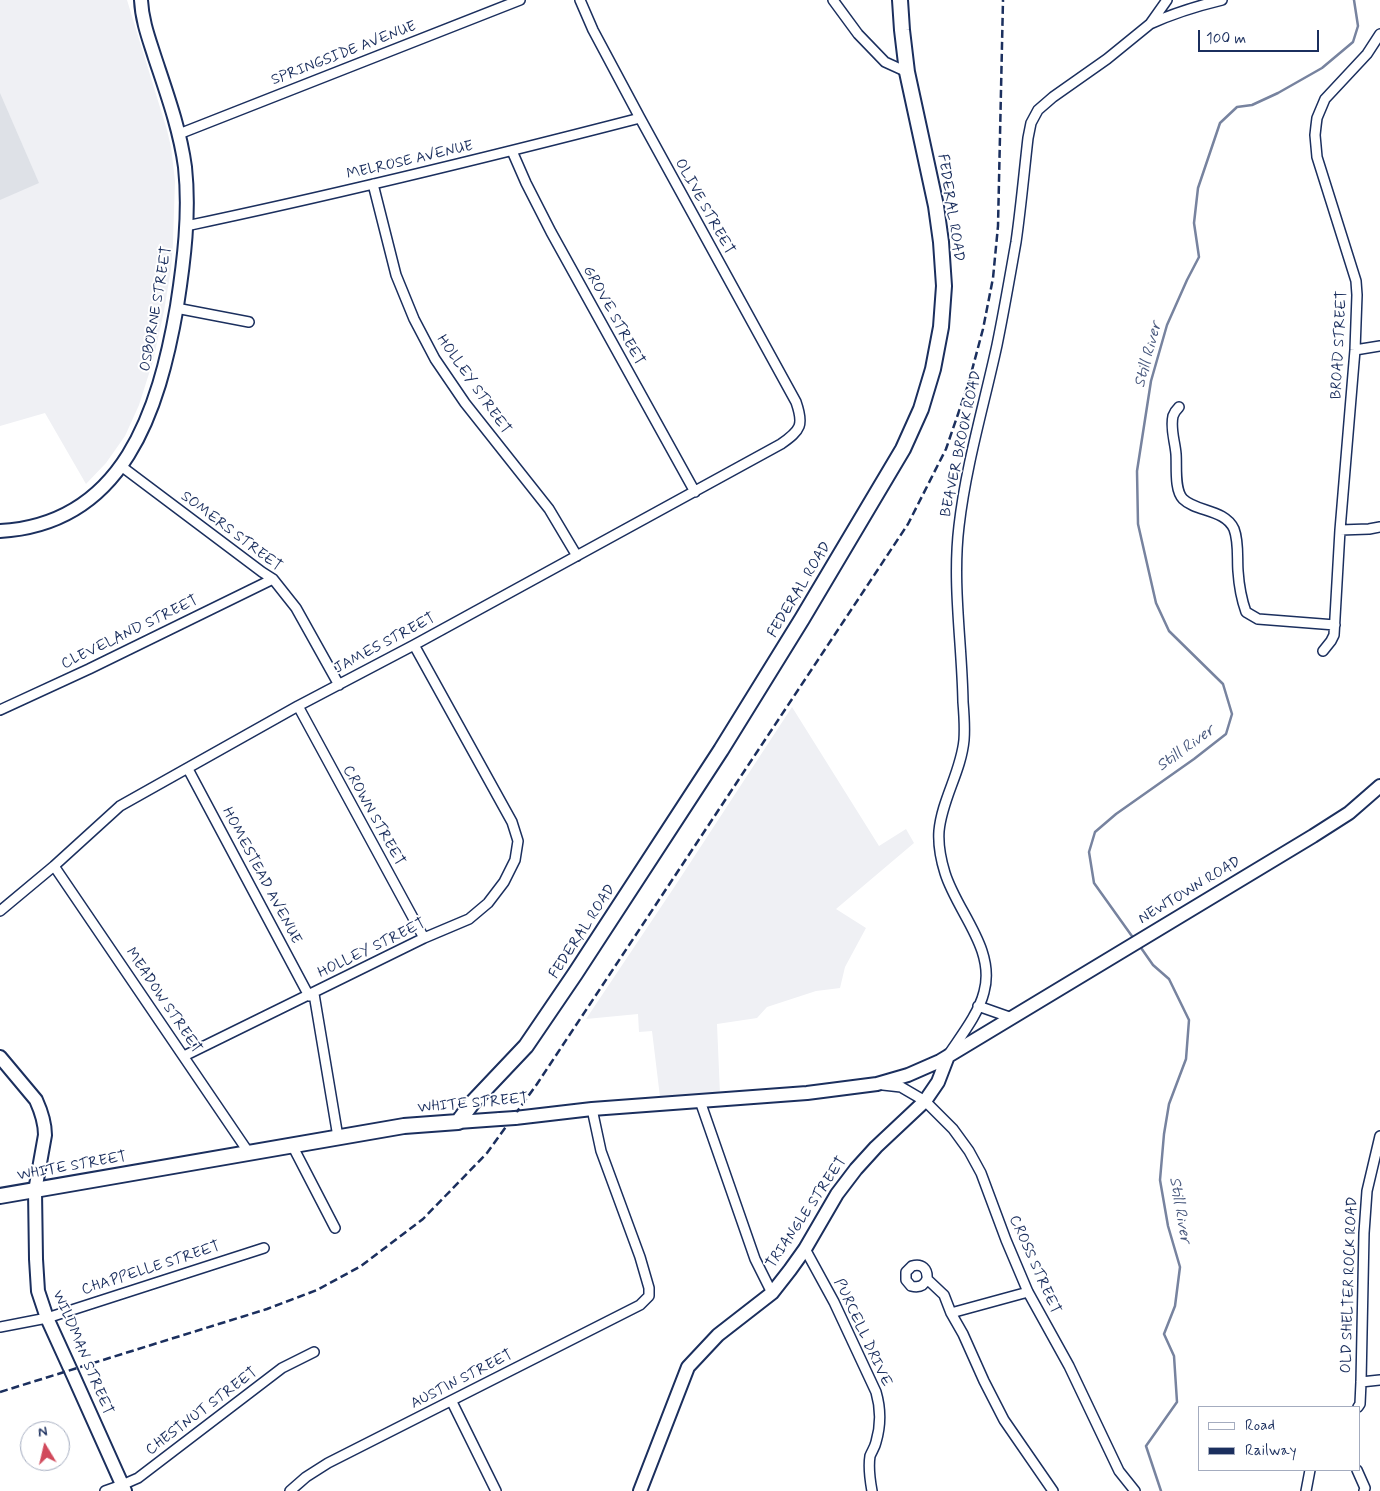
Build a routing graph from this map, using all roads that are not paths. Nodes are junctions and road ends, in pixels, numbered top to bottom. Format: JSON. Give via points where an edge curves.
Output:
{"nodes":[{"id":1,"x":520,"y":0,"type":"edge"},
{"id":2,"x":580,"y":0,"type":"edge"},
{"id":3,"x":833,"y":0,"type":"edge"},
{"id":4,"x":900,"y":0,"type":"edge"},
{"id":5,"x":1167,"y":0,"type":"edge"},
{"id":6,"x":1222,"y":0,"type":"edge"},
{"id":7,"x":1208,"y":2,"type":"edge"},
{"id":8,"x":141,"y":6,"type":"edge"},
{"id":9,"x":1150,"y":24,"type":"junction"},
{"id":10,"x":1380,"y":34,"type":"edge"},
{"id":11,"x":907,"y":72,"type":"junction"},
{"id":12,"x":640,"y":118,"type":"junction"},
{"id":13,"x":180,"y":134,"type":"junction"},
{"id":14,"x":512,"y":151,"type":"junction"},
{"id":15,"x":373,"y":184,"type":"junction"},
{"id":16,"x":186,"y":226,"type":"junction"},
{"id":17,"x":176,"y":308,"type":"junction"},
{"id":18,"x":249,"y":322,"type":"dead end"},
{"id":19,"x":1380,"y":346,"type":"edge"},
{"id":20,"x":1355,"y":350,"type":"junction"},
{"id":21,"x":1179,"y":407,"type":"dead end"},
{"id":22,"x":800,"y":426,"type":"joint"},
{"id":23,"x":121,"y":466,"type":"junction"},
{"id":24,"x":695,"y":492,"type":"junction"},
{"id":25,"x":1380,"y":527,"type":"edge"},
{"id":26,"x":1340,"y":530,"type":"junction"},
{"id":27,"x":0,"y":532,"type":"edge"},
{"id":28,"x":577,"y":556,"type":"junction"},
{"id":29,"x":273,"y":579,"type":"junction"},
{"id":30,"x":1335,"y":625,"type":"junction"},
{"id":31,"x":414,"y":645,"type":"junction"},
{"id":32,"x":1322,"y":652,"type":"dead end"},
{"id":33,"x":339,"y":685,"type":"junction"},
{"id":34,"x":298,"y":706,"type":"junction"},
{"id":35,"x":0,"y":710,"type":"edge"},
{"id":36,"x":188,"y":769,"type":"junction"},
{"id":37,"x":1380,"y":786,"type":"edge"},
{"id":38,"x":54,"y":866,"type":"junction"},
{"id":39,"x":0,"y":911,"type":"edge"},
{"id":40,"x":424,"y":938,"type":"junction"},
{"id":41,"x":311,"y":995,"type":"junction"},
{"id":42,"x":978,"y":1006,"type":"junction"},
{"id":43,"x":1012,"y":1018,"type":"junction"},
{"id":44,"x":184,"y":1056,"type":"junction"},
{"id":45,"x":948,"y":1056,"type":"junction"},
{"id":46,"x":0,"y":1057,"type":"edge"},
{"id":47,"x":878,"y":1084,"type":"junction"},
{"id":48,"x":700,"y":1101,"type":"junction"},
{"id":49,"x":925,"y":1101,"type":"junction"},
{"id":50,"x":592,"y":1109,"type":"junction"},
{"id":51,"x":458,"y":1122,"type":"junction"},
{"id":52,"x":1380,"y":1136,"type":"edge"},
{"id":53,"x":338,"y":1137,"type":"junction"},
{"id":54,"x":292,"y":1145,"type":"junction"},
{"id":55,"x":248,"y":1153,"type":"junction"},
{"id":56,"x":35,"y":1191,"type":"junction"},
{"id":57,"x":0,"y":1196,"type":"edge"},
{"id":58,"x":335,"y":1228,"type":"dead end"},
{"id":59,"x":264,"y":1248,"type":"dead end"},
{"id":60,"x":805,"y":1249,"type":"junction"},
{"id":61,"x":928,"y":1279,"type":"dead end"},
{"id":62,"x":1028,"y":1292,"type":"junction"},
{"id":63,"x":772,"y":1293,"type":"junction"},
{"id":64,"x":951,"y":1313,"type":"junction"},
{"id":65,"x":47,"y":1318,"type":"junction"},
{"id":66,"x":0,"y":1327,"type":"edge"},
{"id":67,"x":314,"y":1352,"type":"dead end"},
{"id":68,"x":1380,"y":1380,"type":"edge"},
{"id":69,"x":1361,"y":1382,"type":"junction"},
{"id":70,"x":452,"y":1402,"type":"junction"},
{"id":71,"x":1359,"y":1406,"type":"edge"},
{"id":72,"x":1310,"y":1471,"type":"edge"},
{"id":73,"x":1358,"y":1471,"type":"edge"},
{"id":74,"x":124,"y":1488,"type":"edge"},
{"id":75,"x":1368,"y":1490,"type":"edge"},
{"id":76,"x":104,"y":1491,"type":"edge"},
{"id":77,"x":290,"y":1491,"type":"edge"},
{"id":78,"x":496,"y":1491,"type":"edge"},
{"id":79,"x":640,"y":1491,"type":"edge"},
{"id":80,"x":872,"y":1491,"type":"edge"},
{"id":81,"x":1053,"y":1491,"type":"edge"},
{"id":82,"x":1135,"y":1491,"type":"edge"},
{"id":83,"x":1306,"y":1491,"type":"edge"}],
"edges":[{"from":1,"to":13,"type":"street","name":"SPRINGSIDE AVENUE"},
{"from":2,"to":12,"type":"street","name":"OLIVE STREET"},
{"from":3,"to":11,"type":"street","via":[[858,34],[885,62]]},
{"from":4,"to":11,"type":"main road","name":"FEDERAL ROAD"},
{"from":5,"to":9,"type":"street","name":"BEAVER BROOK ROAD"},
{"from":6,"to":7,"type":"street"},
{"from":7,"to":9,"type":"street"},
{"from":8,"to":13,"type":"main road","name":"OSBORNE STREET"},
{"from":9,"to":42,"type":"street","name":"BEAVER BROOK ROAD","via":[[1053,97],[1038,110],[1031,123],[1016,242],[962,499],[957,571],[964,739],[939,834],[945,875],[986,961],[984,994]]},
{"from":10,"to":20,"type":"street","name":"BROAD STREET","via":[[1367,54],[1325,99],[1317,118],[1315,135],[1317,157],[1356,281]]},
{"from":11,"to":51,"type":"main road","name":"FEDERAL ROAD","via":[[936,206],[944,286],[941,327],[921,409],[903,449],[721,750],[526,1046]]},
{"from":12,"to":14,"type":"street","name":"MELROSE AVENUE"},
{"from":12,"to":22,"type":"street","name":"OLIVE STREET","via":[[796,402]]},
{"from":13,"to":16,"type":"main road","name":"OSBORNE STREET","via":[[187,197]]},
{"from":14,"to":15,"type":"street","name":"MELROSE AVENUE"},
{"from":14,"to":24,"type":"street","name":"GROVE STREET","via":[[550,232]]},
{"from":15,"to":16,"type":"street","name":"MELROSE AVENUE"},
{"from":15,"to":28,"type":"street","name":"HOLLEY STREET","via":[[396,275],[435,359],[465,403],[549,509]]},
{"from":16,"to":17,"type":"main road","name":"OSBORNE STREET"},
{"from":17,"to":18,"type":"street"},
{"from":17,"to":23,"type":"main road","name":"OSBORNE STREET","via":[[170,344],[150,413],[137,442]]},
{"from":19,"to":20,"type":"street"},
{"from":20,"to":26,"type":"street","name":"BROAD STREET"},
{"from":21,"to":30,"type":"street","via":[[1173,414],[1172,428],[1179,495],[1230,522],[1236,541],[1240,593],[1246,612],[1258,619]]},
{"from":22,"to":24,"type":"street","name":"JAMES STREET","via":[[781,444]]},
{"from":23,"to":27,"type":"main road","name":"OSBORNE STREET","via":[[88,500],[64,516],[20,530]]},
{"from":23,"to":29,"type":"street","name":"SOMERS STREET"},
{"from":24,"to":28,"type":"street","name":"JAMES STREET"},
{"from":25,"to":26,"type":"street"},
{"from":26,"to":30,"type":"street","name":"BROAD STREET"},
{"from":28,"to":31,"type":"street","name":"JAMES STREET"},
{"from":29,"to":33,"type":"street","name":"SOMERS STREET","via":[[304,621]]},
{"from":29,"to":35,"type":"street","name":"CLEVELAND STREET"},
{"from":30,"to":32,"type":"street","name":"BROAD STREET","via":[[1334,635]]},
{"from":31,"to":33,"type":"street","name":"JAMES STREET"},
{"from":31,"to":40,"type":"street","name":"HOLLEY STREET","via":[[512,822],[518,842],[515,860],[488,903],[469,919]]},
{"from":33,"to":34,"type":"street","name":"JAMES STREET"},
{"from":34,"to":36,"type":"street","name":"JAMES STREET"},
{"from":34,"to":40,"type":"street","name":"CROWN STREET"},
{"from":36,"to":38,"type":"street","name":"JAMES STREET","via":[[120,806]]},
{"from":36,"to":41,"type":"street","name":"HOMESTEAD AVENUE"},
{"from":37,"to":43,"type":"main road","name":"NEWTOWN ROAD","via":[[1320,831]]},
{"from":38,"to":39,"type":"street","name":"JAMES STREET"},
{"from":38,"to":44,"type":"street","name":"MEADOW STREET"},
{"from":40,"to":41,"type":"street","name":"HOLLEY STREET"},
{"from":41,"to":44,"type":"street","name":"HOLLEY STREET"},
{"from":41,"to":53,"type":"street","name":"HOMESTEAD AVENUE"},
{"from":42,"to":43,"type":"street"},
{"from":42,"to":45,"type":"street","name":"BEAVER BROOK ROAD"},
{"from":43,"to":45,"type":"main road","name":"NEWTOWN ROAD"},
{"from":44,"to":55,"type":"street","name":"MEADOW STREET"},
{"from":45,"to":47,"type":"main road","name":"WHITE STREET","via":[[908,1075]]},
{"from":45,"to":49,"type":"main road","name":"TRIANGLE STREET","via":[[938,1082]]},
{"from":46,"to":56,"type":"main road","name":"WILDMAN STREET","via":[[36,1100],[43,1116],[45,1135]]},
{"from":47,"to":48,"type":"main road","name":"WHITE STREET"},
{"from":47,"to":49,"type":"street","name":"CROSS STREET","via":[[901,1087]]},
{"from":48,"to":50,"type":"main road","name":"WHITE STREET"},
{"from":48,"to":63,"type":"street","via":[[755,1259]]},
{"from":49,"to":60,"type":"main road","name":"TRIANGLE STREET","via":[[856,1169]]},
{"from":49,"to":62,"type":"street","name":"CROSS STREET","via":[[969,1151]]},
{"from":50,"to":51,"type":"main road","name":"WHITE STREET","bridge":true},
{"from":50,"to":70,"type":"street","name":"AUSTIN STREET","via":[[601,1151],[640,1257],[649,1296],[640,1305]]},
{"from":51,"to":53,"type":"main road","name":"WHITE STREET","via":[[404,1126]]},
{"from":52,"to":69,"type":"street","name":"OLD SHELTER ROCK ROAD","via":[[1367,1191]]},
{"from":53,"to":54,"type":"main road","name":"WHITE STREET"},
{"from":54,"to":55,"type":"main road","name":"WHITE STREET"},
{"from":54,"to":58,"type":"street"},
{"from":55,"to":56,"type":"main road","name":"WHITE STREET"},
{"from":56,"to":57,"type":"main road","name":"WHITE STREET"},
{"from":56,"to":65,"type":"main road","name":"WILDMAN STREET","via":[[38,1291]]},
{"from":59,"to":65,"type":"street","name":"CHAPPELLE STREET"},
{"from":60,"to":63,"type":"main road","name":"TRIANGLE STREET"},
{"from":60,"to":80,"type":"street","name":"PURCELL DRIVE","via":[[834,1302],[879,1402],[879,1427],[870,1456]]},
{"from":61,"to":64,"type":"street","via":[[944,1295]]},
{"from":62,"to":64,"type":"street"},
{"from":62,"to":82,"type":"street","name":"CROSS STREET","via":[[1069,1366],[1119,1470]]},
{"from":63,"to":79,"type":"main road","name":"TRIANGLE STREET","via":[[718,1335],[688,1367]]},
{"from":64,"to":81,"type":"street","via":[[1004,1420]]},
{"from":65,"to":66,"type":"street","name":"CHAPPELLE STREET"},
{"from":65,"to":74,"type":"main road","name":"WILDMAN STREET"},
{"from":67,"to":74,"type":"street","name":"CHESTNUT STREET","via":[[282,1368]]},
{"from":68,"to":69,"type":"street"},
{"from":69,"to":71,"type":"street","name":"OLD SHELTER ROCK ROAD"},
{"from":70,"to":77,"type":"street","name":"AUSTIN STREET","via":[[328,1464]]},
{"from":70,"to":78,"type":"street"},
{"from":72,"to":83,"type":"street"},
{"from":73,"to":75,"type":"street"},
{"from":74,"to":76,"type":"street","name":"CHESTNUT STREET"}]}
